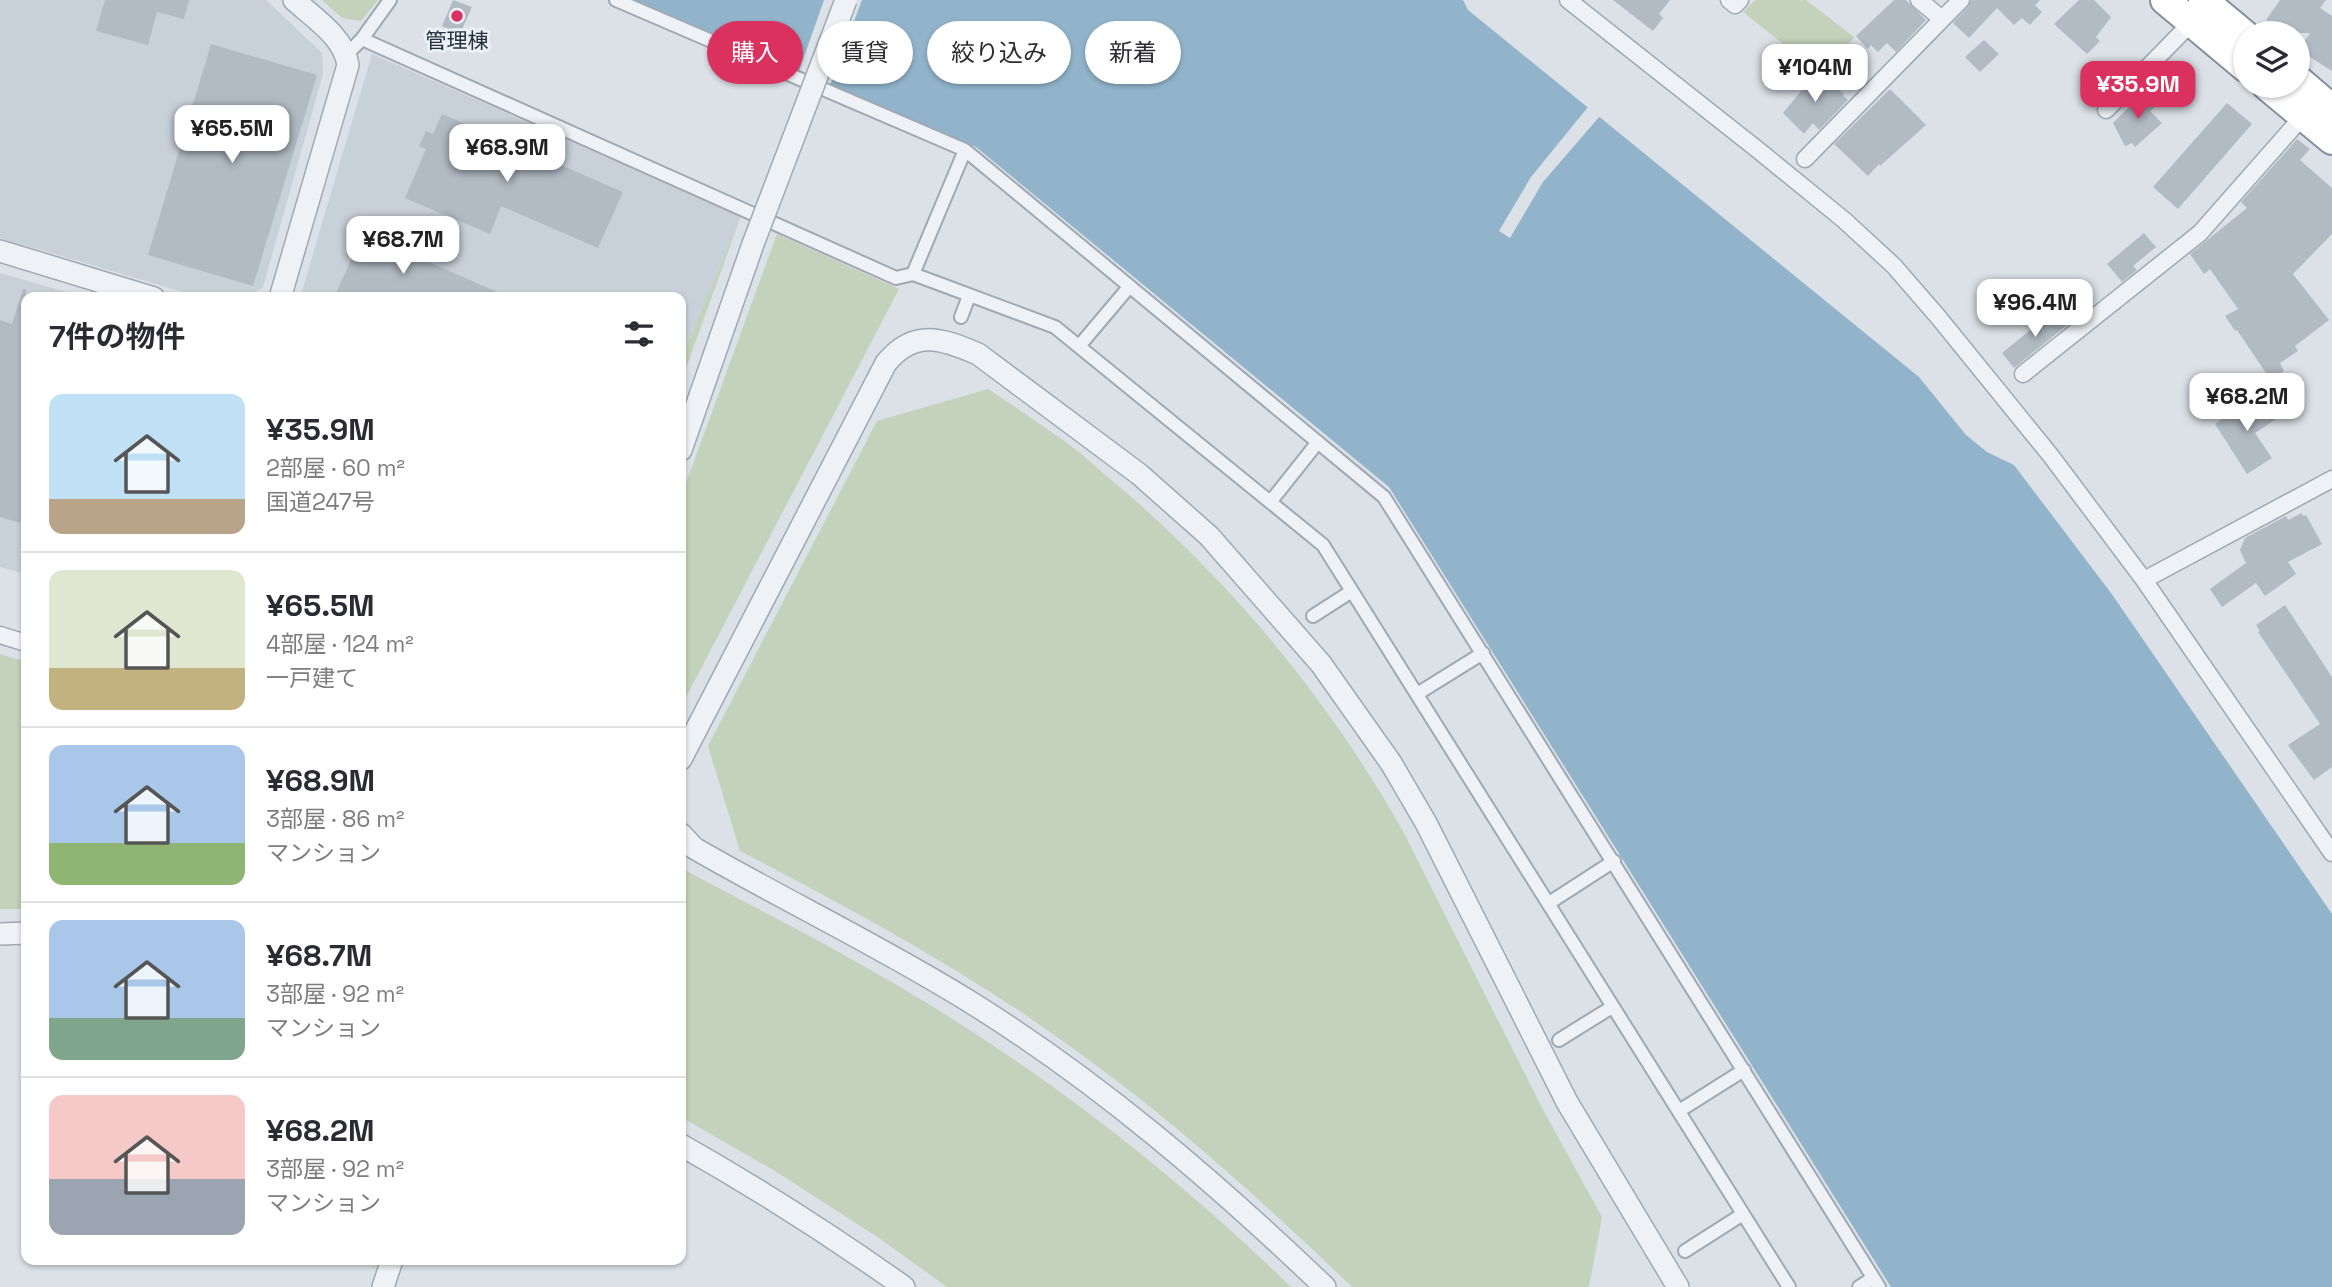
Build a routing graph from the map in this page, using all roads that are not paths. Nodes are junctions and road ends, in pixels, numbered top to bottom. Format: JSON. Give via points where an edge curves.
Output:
{"nodes":[{"id":1,"x":294,"y":0,"type":"edge"},
{"id":2,"x":390,"y":0,"type":"edge"},
{"id":3,"x":616,"y":0,"type":"edge"},
{"id":4,"x":846,"y":0,"type":"edge"},
{"id":5,"x":1568,"y":0,"type":"edge"},
{"id":6,"x":1729,"y":0,"type":"edge"},
{"id":7,"x":1740,"y":0,"type":"edge"},
{"id":8,"x":1919,"y":0,"type":"edge"},
{"id":9,"x":1961,"y":0,"type":"edge"},
{"id":10,"x":2165,"y":0,"type":"edge"},
{"id":11,"x":2198,"y":11,"type":"edge"},
{"id":12,"x":1942,"y":19,"type":"junction"},
{"id":13,"x":2233,"y":29,"type":"edge"},
{"id":14,"x":354,"y":46,"type":"junction"},
{"id":15,"x":2233,"y":53,"type":"edge"},
{"id":16,"x":2310,"y":90,"type":"edge"},
{"id":17,"x":2281,"y":98,"type":"edge"},
{"id":18,"x":2332,"y":108,"type":"edge"},
{"id":19,"x":2106,"y":110,"type":"dead end"},
{"id":20,"x":2303,"y":116,"type":"junction"},
{"id":21,"x":2332,"y":140,"type":"edge"},
{"id":22,"x":965,"y":150,"type":"junction"},
{"id":23,"x":1805,"y":159,"type":"dead end"},
{"id":24,"x":0,"y":251,"type":"edge"},
{"id":25,"x":913,"y":274,"type":"junction"},
{"id":26,"x":1129,"y":286,"type":"junction"},
{"id":27,"x":134,"y":292,"type":"edge"},
{"id":28,"x":282,"y":292,"type":"edge"},
{"id":29,"x":969,"y":296,"type":"junction"},
{"id":30,"x":961,"y":317,"type":"dead end"},
{"id":31,"x":1080,"y":345,"type":"junction"},
{"id":32,"x":2023,"y":374,"type":"dead end"},
{"id":33,"x":686,"y":436,"type":"edge"},
{"id":34,"x":1318,"y":443,"type":"junction"},
{"id":35,"x":2332,"y":479,"type":"edge"},
{"id":36,"x":1271,"y":501,"type":"junction"},
{"id":37,"x":2144,"y":580,"type":"junction"},
{"id":38,"x":1352,"y":591,"type":"junction"},
{"id":39,"x":1313,"y":616,"type":"dead end"},
{"id":40,"x":0,"y":635,"type":"edge"},
{"id":41,"x":21,"y":641,"type":"edge"},
{"id":42,"x":1483,"y":653,"type":"junction"},
{"id":43,"x":1417,"y":694,"type":"junction"},
{"id":44,"x":686,"y":749,"type":"edge"},
{"id":45,"x":686,"y":839,"type":"edge"},
{"id":46,"x":2332,"y":853,"type":"edge"},
{"id":47,"x":1614,"y":861,"type":"junction"},
{"id":48,"x":1549,"y":903,"type":"junction"},
{"id":49,"x":21,"y":933,"type":"edge"},
{"id":50,"x":0,"y":934,"type":"edge"},
{"id":51,"x":1612,"y":1007,"type":"junction"},
{"id":52,"x":1559,"y":1040,"type":"dead end"},
{"id":53,"x":1744,"y":1070,"type":"junction"},
{"id":54,"x":1679,"y":1111,"type":"junction"},
{"id":55,"x":686,"y":1148,"type":"edge"},
{"id":56,"x":1743,"y":1214,"type":"junction"},
{"id":57,"x":1685,"y":1251,"type":"dead end"},
{"id":58,"x":390,"y":1265,"type":"edge"},
{"id":59,"x":1876,"y":1282,"type":"edge"},
{"id":60,"x":1673,"y":1285,"type":"edge"},
{"id":61,"x":383,"y":1287,"type":"edge"},
{"id":62,"x":904,"y":1287,"type":"edge"},
{"id":63,"x":1325,"y":1287,"type":"edge"},
{"id":64,"x":1789,"y":1287,"type":"edge"},
{"id":65,"x":1859,"y":1287,"type":"edge"}],
"edges":[{"from":1,"to":14,"type":"street","via":[[340,43]]},
{"from":2,"to":14,"type":"street"},
{"from":3,"to":22,"type":"street"},
{"from":4,"to":33,"type":"street","bridge":true},
{"from":5,"to":37,"type":"street","via":[[1844,220],[1894,266],[2051,456]]},
{"from":6,"to":7,"type":"street","via":[[1735,5]]},
{"from":8,"to":12,"type":"street"},
{"from":9,"to":12,"type":"street"},
{"from":10,"to":11,"type":"highway"},
{"from":11,"to":13,"type":"highway"},
{"from":11,"to":15,"type":"highway"},
{"from":11,"to":19,"type":"street"},
{"from":12,"to":23,"type":"street"},
{"from":14,"to":25,"type":"street","via":[[896,278]]},
{"from":14,"to":28,"type":"street"},
{"from":16,"to":18,"type":"highway"},
{"from":17,"to":20,"type":"highway"},
{"from":20,"to":21,"type":"highway"},
{"from":20,"to":32,"type":"street","via":[[2200,233]]},
{"from":22,"to":25,"type":"street"},
{"from":22,"to":26,"type":"street"},
{"from":24,"to":27,"type":"street"},
{"from":25,"to":29,"type":"street"},
{"from":26,"to":31,"type":"street"},
{"from":26,"to":34,"type":"street"},
{"from":29,"to":30,"type":"street"},
{"from":29,"to":31,"type":"street","via":[[1055,327]]},
{"from":31,"to":36,"type":"street"},
{"from":34,"to":36,"type":"street"},
{"from":34,"to":42,"type":"street","via":[[1384,497]]},
{"from":35,"to":37,"type":"street"},
{"from":36,"to":38,"type":"street","via":[[1323,545]]},
{"from":37,"to":46,"type":"street"},
{"from":38,"to":39,"type":"street"},
{"from":38,"to":43,"type":"street"},
{"from":40,"to":41,"type":"street"},
{"from":42,"to":43,"type":"street"},
{"from":42,"to":47,"type":"street"},
{"from":43,"to":48,"type":"street"},
{"from":44,"to":60,"type":"street","via":[[886,363],[907,343],[918,340],[951,342],[978,354],[1139,474],[1209,537],[1321,664],[1391,763],[1426,823],[1547,1065]]},
{"from":45,"to":63,"type":"street","via":[[694,848],[881,949],[1047,1053],[1181,1156]]},
{"from":47,"to":48,"type":"street"},
{"from":47,"to":53,"type":"street"},
{"from":48,"to":51,"type":"street"},
{"from":49,"to":50,"type":"street"},
{"from":51,"to":52,"type":"street"},
{"from":51,"to":54,"type":"street"},
{"from":53,"to":54,"type":"street"},
{"from":53,"to":59,"type":"street"},
{"from":54,"to":56,"type":"street"},
{"from":55,"to":62,"type":"street"},
{"from":56,"to":57,"type":"street"},
{"from":56,"to":64,"type":"street"},
{"from":58,"to":61,"type":"street"},
{"from":59,"to":65,"type":"street"}]}
